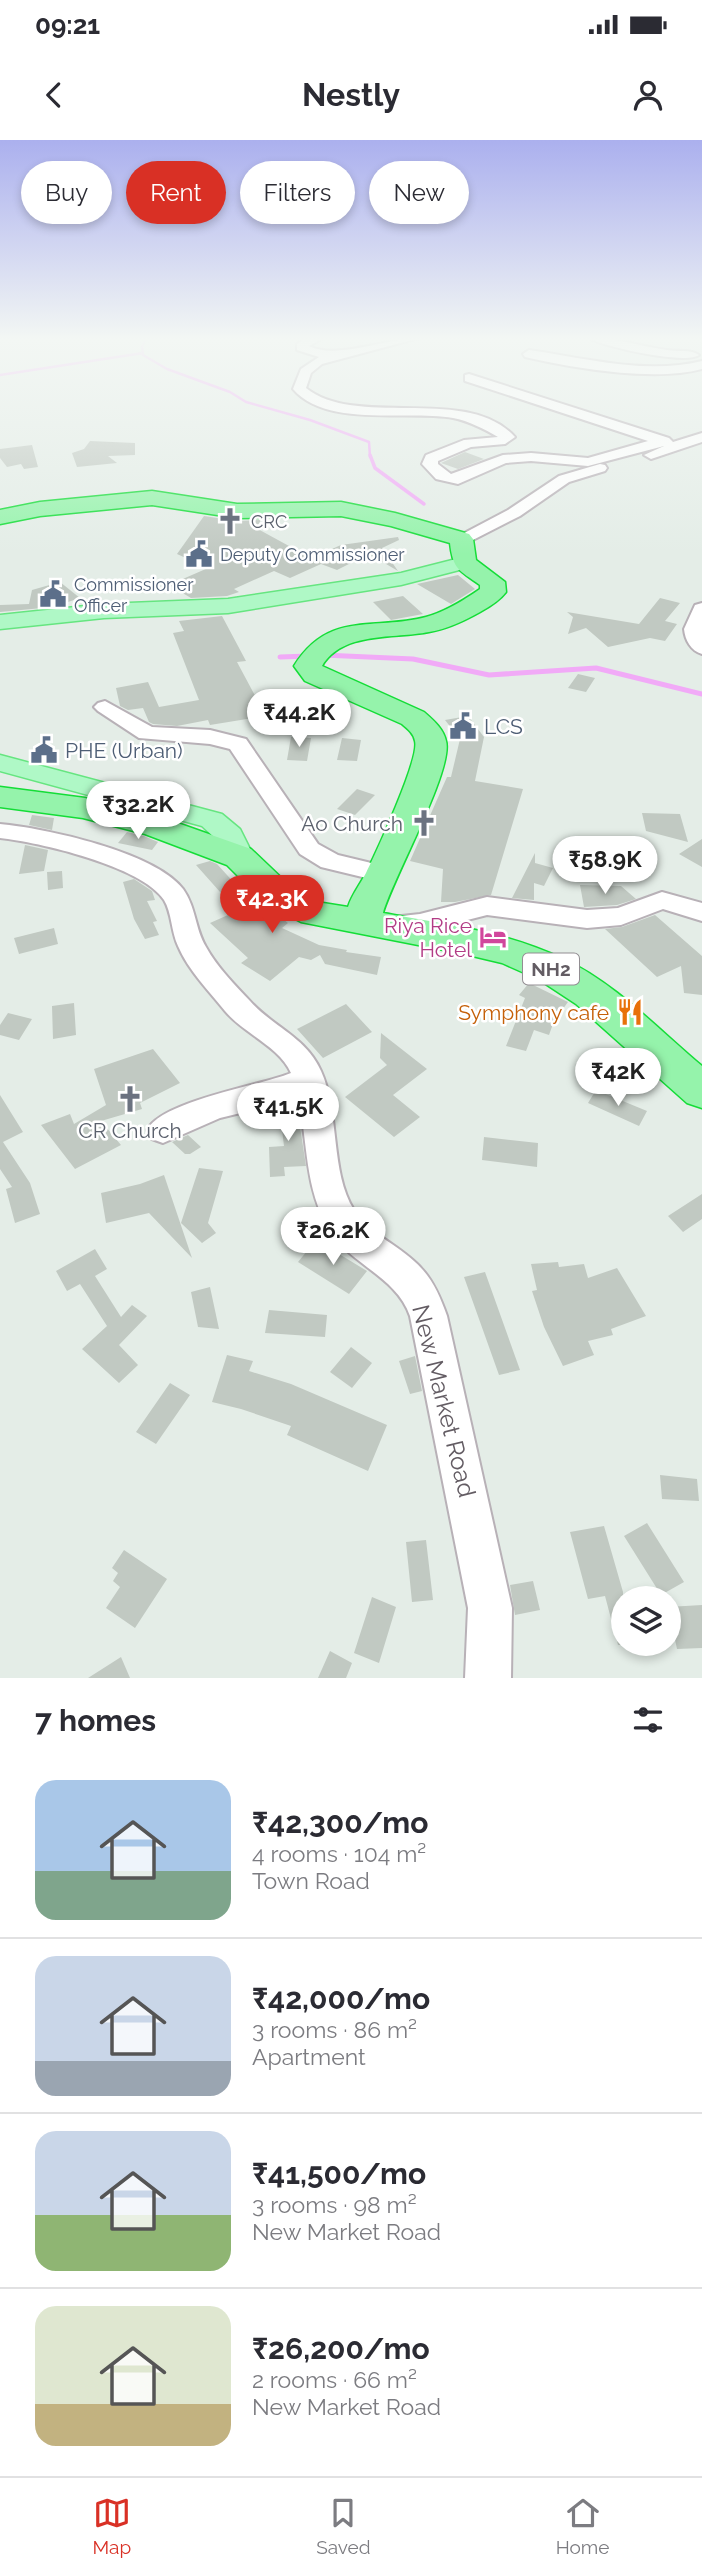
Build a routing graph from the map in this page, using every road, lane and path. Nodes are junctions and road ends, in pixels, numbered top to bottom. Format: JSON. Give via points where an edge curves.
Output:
{"nodes":[{"id":1,"x":382,"y":410,"type":"edge"},
{"id":2,"x":568,"y":410,"type":"edge"},
{"id":3,"x":702,"y":437,"type":"edge"},
{"id":4,"x":671,"y":443,"type":"junction"},
{"id":5,"x":40,"y":509,"type":"junction"},
{"id":6,"x":0,"y":517,"type":"edge"},
{"id":7,"x":0,"y":523,"type":"edge"},
{"id":8,"x":462,"y":551,"type":"junction"},
{"id":9,"x":702,"y":609,"type":"edge"},
{"id":10,"x":0,"y":622,"type":"edge"},
{"id":11,"x":702,"y":648,"type":"edge"},
{"id":12,"x":105,"y":707,"type":"dead end"},
{"id":13,"x":0,"y":764,"type":"edge"},
{"id":14,"x":0,"y":797,"type":"edge"},
{"id":15,"x":0,"y":831,"type":"edge"},
{"id":16,"x":239,"y":857,"type":"junction"},
{"id":17,"x":383,"y":874,"type":"junction"},
{"id":18,"x":702,"y":912,"type":"edge"},
{"id":19,"x":362,"y":923,"type":"junction"},
{"id":20,"x":308,"y":1079,"type":"junction"},
{"id":21,"x":693,"y":1080,"type":"edge"},
{"id":22,"x":163,"y":1130,"type":"dead end"},
{"id":23,"x":488,"y":1678,"type":"edge"}],
"edges":[{"from":1,"to":4,"type":"street","via":[[455,415],[508,438],[469,443],[431,458],[429,464],[451,480],[503,459],[587,462]]},
{"from":2,"to":4,"type":"street"},
{"from":3,"to":4,"type":"street"},
{"from":4,"to":8,"type":"street","via":[[564,479]]},
{"from":5,"to":6,"type":"highway"},
{"from":5,"to":7,"type":"street"},
{"from":5,"to":8,"type":"highway","via":[[152,498],[237,511],[341,509],[395,520]]},
{"from":8,"to":10,"type":"main road","via":[[401,579],[241,604]]},
{"from":8,"to":17,"type":"highway","via":[[492,582],[493,592],[482,601],[431,624],[341,638],[320,646],[308,666],[315,675],[413,718],[432,744],[428,765]]},
{"from":9,"to":11,"type":"street","via":[[693,620],[692,632]]},
{"from":12,"to":17,"type":"street","via":[[147,733],[210,737],[237,744],[309,849],[330,861]]},
{"from":13,"to":16,"type":"main road","via":[[212,820],[226,829]]},
{"from":14,"to":16,"type":"highway","number":"NH2","via":[[85,808],[157,827]]},
{"from":15,"to":20,"type":"street","name":"New Market Road","via":[[94,852],[157,879],[179,905],[200,960],[242,1012],[286,1045]]},
{"from":16,"to":19,"type":"highway","number":"NH2","via":[[277,894],[314,913]]},
{"from":17,"to":19,"type":"highway","via":[[369,897]]},
{"from":18,"to":19,"type":"street","via":[[662,900],[621,916],[587,919],[487,906],[420,923]]},
{"from":19,"to":21,"type":"highway","number":"NH2","via":[[464,941],[552,969],[590,994]]},
{"from":20,"to":22,"type":"street","via":[[273,1093],[213,1107]]},
{"from":20,"to":23,"type":"street","name":"New Market Road","via":[[323,1171],[335,1209],[348,1230],[417,1290],[434,1341],[481,1552],[491,1623]]}]}
